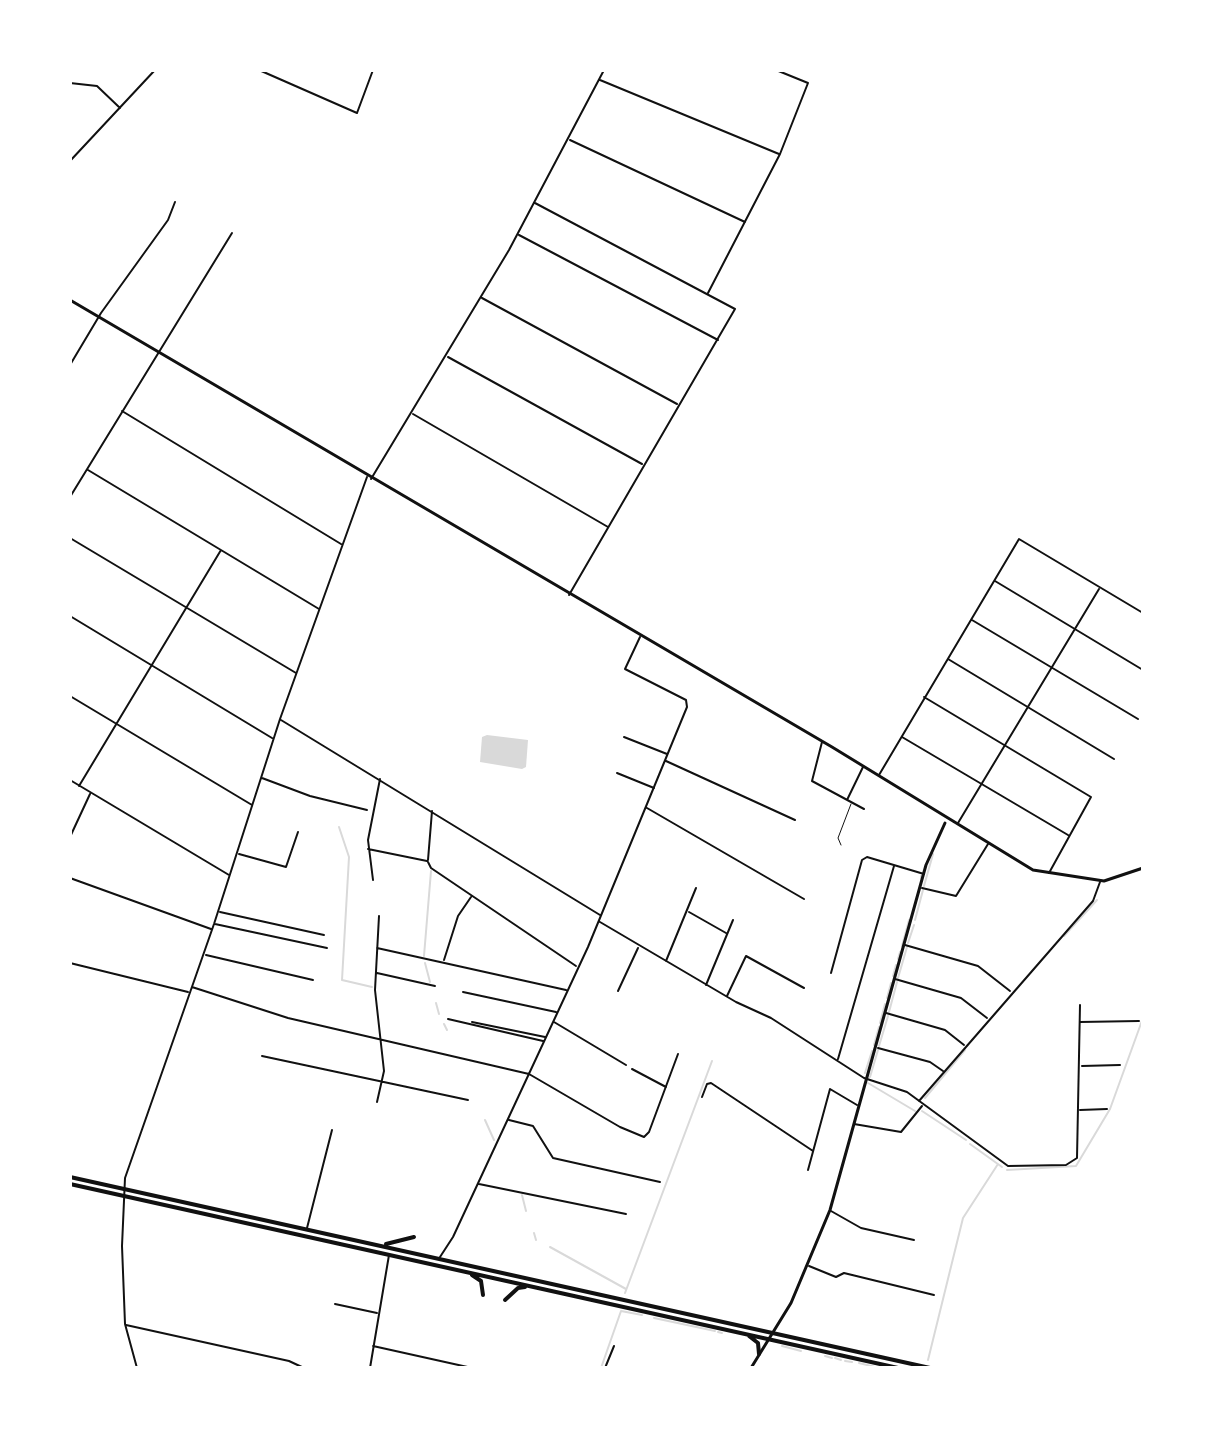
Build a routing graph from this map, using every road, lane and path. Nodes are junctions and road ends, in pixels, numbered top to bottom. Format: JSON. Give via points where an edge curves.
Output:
{"nodes":[{"id":1,"x":155,"y":70,"type":"edge"},
{"id":2,"x":259,"y":70,"type":"edge"},
{"id":3,"x":373,"y":70,"type":"edge"},
{"id":4,"x":604,"y":70,"type":"edge"},
{"id":5,"x":776,"y":70,"type":"edge"},
{"id":6,"x":600,"y":80,"type":"junction"},
{"id":7,"x":70,"y":83,"type":"edge"},
{"id":8,"x":121,"y":108,"type":"junction"},
{"id":9,"x":569,"y":140,"type":"junction"},
{"id":10,"x":780,"y":154,"type":"junction"},
{"id":11,"x":70,"y":161,"type":"edge"},
{"id":12,"x":175,"y":202,"type":"dead end"},
{"id":13,"x":535,"y":203,"type":"junction"},
{"id":14,"x":745,"y":222,"type":"junction"},
{"id":15,"x":232,"y":233,"type":"dead end"},
{"id":16,"x":518,"y":234,"type":"junction"},
{"id":17,"x":707,"y":294,"type":"junction"},
{"id":18,"x":481,"y":298,"type":"junction"},
{"id":19,"x":70,"y":300,"type":"edge"},
{"id":20,"x":98,"y":317,"type":"junction"},
{"id":21,"x":718,"y":340,"type":"junction"},
{"id":22,"x":157,"y":352,"type":"junction"},
{"id":23,"x":446,"y":356,"type":"junction"},
{"id":24,"x":70,"y":365,"type":"edge"},
{"id":25,"x":679,"y":405,"type":"junction"},
{"id":26,"x":122,"y":411,"type":"junction"},
{"id":27,"x":412,"y":413,"type":"junction"},
{"id":28,"x":643,"y":465,"type":"junction"},
{"id":29,"x":87,"y":469,"type":"junction"},
{"id":30,"x":369,"y":478,"type":"junction"},
{"id":31,"x":70,"y":497,"type":"edge"},
{"id":32,"x":608,"y":527,"type":"junction"},
{"id":33,"x":70,"y":538,"type":"edge"},
{"id":34,"x":342,"y":544,"type":"junction"},
{"id":35,"x":221,"y":550,"type":"junction"},
{"id":36,"x":994,"y":581,"type":"junction"},
{"id":37,"x":1100,"y":587,"type":"junction"},
{"id":38,"x":569,"y":595,"type":"junction"},
{"id":39,"x":186,"y":608,"type":"junction"},
{"id":40,"x":320,"y":609,"type":"junction"},
{"id":41,"x":1143,"y":613,"type":"edge"},
{"id":42,"x":70,"y":616,"type":"edge"},
{"id":43,"x":971,"y":619,"type":"junction"},
{"id":44,"x":1075,"y":629,"type":"junction"},
{"id":45,"x":640,"y":636,"type":"junction"},
{"id":46,"x":947,"y":658,"type":"junction"},
{"id":47,"x":152,"y":666,"type":"junction"},
{"id":48,"x":1052,"y":668,"type":"junction"},
{"id":49,"x":1143,"y":670,"type":"edge"},
{"id":50,"x":297,"y":674,"type":"junction"},
{"id":51,"x":70,"y":696,"type":"edge"},
{"id":52,"x":924,"y":697,"type":"junction"},
{"id":53,"x":1028,"y":707,"type":"junction"},
{"id":54,"x":280,"y":719,"type":"junction"},
{"id":55,"x":1138,"y":719,"type":"dead end"},
{"id":56,"x":117,"y":724,"type":"junction"},
{"id":57,"x":901,"y":736,"type":"junction"},
{"id":58,"x":624,"y":737,"type":"dead end"},
{"id":59,"x":274,"y":739,"type":"junction"},
{"id":60,"x":822,"y":741,"type":"junction"},
{"id":61,"x":1005,"y":745,"type":"junction"},
{"id":62,"x":668,"y":755,"type":"junction"},
{"id":63,"x":1114,"y":759,"type":"dead end"},
{"id":64,"x":666,"y":761,"type":"junction"},
{"id":65,"x":864,"y":766,"type":"junction"},
{"id":66,"x":617,"y":773,"type":"dead end"},
{"id":67,"x":879,"y":775,"type":"junction"},
{"id":68,"x":261,"y":778,"type":"junction"},
{"id":69,"x":380,"y":778,"type":"junction"},
{"id":70,"x":70,"y":780,"type":"edge"},
{"id":71,"x":981,"y":784,"type":"junction"},
{"id":72,"x":79,"y":786,"type":"junction"},
{"id":73,"x":655,"y":788,"type":"junction"},
{"id":74,"x":91,"y":793,"type":"junction"},
{"id":75,"x":849,"y":801,"type":"junction"},
{"id":76,"x":253,"y":806,"type":"junction"},
{"id":77,"x":647,"y":808,"type":"junction"},
{"id":78,"x":864,"y":809,"type":"dead end"},
{"id":79,"x":367,"y":810,"type":"dead end"},
{"id":80,"x":432,"y":810,"type":"junction"},
{"id":81,"x":795,"y":820,"type":"dead end"},
{"id":82,"x":946,"y":821,"type":"junction"},
{"id":83,"x":957,"y":824,"type":"junction"},
{"id":84,"x":298,"y":832,"type":"dead end"},
{"id":85,"x":1068,"y":835,"type":"junction"},
{"id":86,"x":70,"y":837,"type":"edge"},
{"id":87,"x":989,"y":843,"type":"junction"},
{"id":88,"x":841,"y":845,"type":"dead end"},
{"id":89,"x":368,"y":849,"type":"junction"},
{"id":90,"x":238,"y":853,"type":"junction"},
{"id":91,"x":428,"y":862,"type":"junction"},
{"id":92,"x":894,"y":866,"type":"junction"},
{"id":93,"x":1143,"y":868,"type":"edge"},
{"id":94,"x":924,"y":874,"type":"junction"},
{"id":95,"x":1048,"y":874,"type":"junction"},
{"id":96,"x":230,"y":876,"type":"junction"},
{"id":97,"x":70,"y":878,"type":"edge"},
{"id":98,"x":373,"y":880,"type":"dead end"},
{"id":99,"x":1100,"y":881,"type":"junction"},
{"id":100,"x":696,"y":888,"type":"dead end"},
{"id":101,"x":920,"y":888,"type":"junction"},
{"id":102,"x":472,"y":896,"type":"junction"},
{"id":103,"x":804,"y":899,"type":"dead end"},
{"id":104,"x":218,"y":911,"type":"junction"},
{"id":105,"x":687,"y":911,"type":"junction"},
{"id":106,"x":379,"y":916,"type":"dead end"},
{"id":107,"x":601,"y":916,"type":"junction"},
{"id":108,"x":733,"y":920,"type":"dead end"},
{"id":109,"x":599,"y":921,"type":"junction"},
{"id":110,"x":214,"y":924,"type":"junction"},
{"id":111,"x":212,"y":929,"type":"junction"},
{"id":112,"x":726,"y":933,"type":"dead end"},
{"id":113,"x":324,"y":935,"type":"dead end"},
{"id":114,"x":905,"y":945,"type":"junction"},
{"id":115,"x":639,"y":946,"type":"junction"},
{"id":116,"x":327,"y":948,"type":"dead end"},
{"id":117,"x":377,"y":948,"type":"junction"},
{"id":118,"x":203,"y":954,"type":"junction"},
{"id":119,"x":666,"y":961,"type":"junction"},
{"id":120,"x":444,"y":962,"type":"junction"},
{"id":121,"x":70,"y":963,"type":"edge"},
{"id":122,"x":578,"y":967,"type":"junction"},
{"id":123,"x":376,"y":973,"type":"junction"},
{"id":124,"x":831,"y":973,"type":"dead end"},
{"id":125,"x":895,"y":979,"type":"junction"},
{"id":126,"x":313,"y":980,"type":"dead end"},
{"id":127,"x":706,"y":985,"type":"junction"},
{"id":128,"x":435,"y":986,"type":"dead end"},
{"id":129,"x":192,"y":987,"type":"junction"},
{"id":130,"x":804,"y":988,"type":"dead end"},
{"id":131,"x":568,"y":991,"type":"junction"},
{"id":132,"x":618,"y":991,"type":"dead end"},
{"id":133,"x":463,"y":992,"type":"dead end"},
{"id":134,"x":1011,"y":992,"type":"junction"},
{"id":135,"x":190,"y":993,"type":"junction"},
{"id":136,"x":727,"y":997,"type":"junction"},
{"id":137,"x":1080,"y":1005,"type":"dead end"},
{"id":138,"x":557,"y":1013,"type":"junction"},
{"id":139,"x":885,"y":1013,"type":"junction"},
{"id":140,"x":448,"y":1019,"type":"dead end"},
{"id":141,"x":988,"y":1019,"type":"junction"},
{"id":142,"x":1139,"y":1021,"type":"dead end"},
{"id":143,"x":472,"y":1022,"type":"dead end"},
{"id":144,"x":553,"y":1022,"type":"junction"},
{"id":145,"x":1080,"y":1022,"type":"junction"},
{"id":146,"x":381,"y":1039,"type":"junction"},
{"id":147,"x":545,"y":1039,"type":"junction"},
{"id":148,"x":965,"y":1046,"type":"junction"},
{"id":149,"x":875,"y":1047,"type":"junction"},
{"id":150,"x":678,"y":1054,"type":"dead end"},
{"id":151,"x":262,"y":1056,"type":"dead end"},
{"id":152,"x":838,"y":1060,"type":"junction"},
{"id":153,"x":626,"y":1065,"type":"joint"},
{"id":154,"x":1120,"y":1065,"type":"dead end"},
{"id":155,"x":1079,"y":1066,"type":"junction"},
{"id":156,"x":632,"y":1069,"type":"joint"},
{"id":157,"x":944,"y":1072,"type":"junction"},
{"id":158,"x":529,"y":1074,"type":"junction"},
{"id":159,"x":866,"y":1079,"type":"junction"},
{"id":160,"x":383,"y":1081,"type":"junction"},
{"id":161,"x":666,"y":1087,"type":"junction"},
{"id":162,"x":702,"y":1097,"type":"dead end"},
{"id":163,"x":468,"y":1100,"type":"dead end"},
{"id":164,"x":377,"y":1102,"type":"dead end"},
{"id":165,"x":919,"y":1102,"type":"junction"},
{"id":166,"x":858,"y":1105,"type":"junction"},
{"id":167,"x":923,"y":1105,"type":"junction"},
{"id":168,"x":1107,"y":1109,"type":"dead end"},
{"id":169,"x":1078,"y":1110,"type":"junction"},
{"id":170,"x":508,"y":1120,"type":"junction"},
{"id":171,"x":853,"y":1124,"type":"junction"},
{"id":172,"x":332,"y":1130,"type":"dead end"},
{"id":173,"x":813,"y":1151,"type":"junction"},
{"id":174,"x":808,"y":1170,"type":"dead end"},
{"id":175,"x":70,"y":1177,"type":"edge"},
{"id":176,"x":660,"y":1182,"type":"dead end"},
{"id":177,"x":70,"y":1184,"type":"edge"},
{"id":178,"x":478,"y":1184,"type":"junction"},
{"id":179,"x":123,"y":1188,"type":"junction"},
{"id":180,"x":123,"y":1196,"type":"junction"},
{"id":181,"x":830,"y":1210,"type":"junction"},
{"id":182,"x":626,"y":1214,"type":"dead end"},
{"id":183,"x":307,"y":1229,"type":"junction"},
{"id":184,"x":414,"y":1237,"type":"dead end"},
{"id":185,"x":914,"y":1240,"type":"dead end"},
{"id":186,"x":376,"y":1245,"type":"junction"},
{"id":187,"x":391,"y":1248,"type":"junction"},
{"id":188,"x":446,"y":1252,"type":"junction"},
{"id":189,"x":389,"y":1255,"type":"junction"},
{"id":190,"x":437,"y":1258,"type":"junction"},
{"id":191,"x":463,"y":1264,"type":"junction"},
{"id":192,"x":806,"y":1265,"type":"junction"},
{"id":193,"x":466,"y":1272,"type":"junction"},
{"id":194,"x":532,"y":1287,"type":"junction"},
{"id":195,"x":483,"y":1295,"type":"dead end"},
{"id":196,"x":934,"y":1295,"type":"dead end"},
{"id":197,"x":505,"y":1300,"type":"dead end"},
{"id":198,"x":335,"y":1304,"type":"dead end"},
{"id":199,"x":377,"y":1313,"type":"junction"},
{"id":200,"x":125,"y":1324,"type":"junction"},
{"id":201,"x":773,"y":1333,"type":"junction"},
{"id":202,"x":747,"y":1335,"type":"junction"},
{"id":203,"x":767,"y":1339,"type":"junction"},
{"id":204,"x":373,"y":1346,"type":"junction"},
{"id":205,"x":614,"y":1346,"type":"dead end"},
{"id":206,"x":759,"y":1354,"type":"junction"},
{"id":207,"x":137,"y":1368,"type":"edge"},
{"id":208,"x":304,"y":1368,"type":"edge"},
{"id":209,"x":370,"y":1368,"type":"edge"},
{"id":210,"x":472,"y":1368,"type":"edge"},
{"id":211,"x":605,"y":1368,"type":"edge"},
{"id":212,"x":751,"y":1368,"type":"edge"},
{"id":213,"x":898,"y":1368,"type":"edge"},
{"id":214,"x":930,"y":1368,"type":"edge"}],
"edges":[{"from":1,"to":8,"type":"street"},
{"from":2,"to":3,"type":"street","via":[[357,113]]},
{"from":4,"to":6,"type":"street"},
{"from":5,"to":10,"type":"street","via":[[808,83]]},
{"from":6,"to":9,"type":"street"},
{"from":6,"to":10,"type":"street"},
{"from":7,"to":8,"type":"street","via":[[97,86]]},
{"from":8,"to":11,"type":"street"},
{"from":9,"to":13,"type":"street"},
{"from":9,"to":14,"type":"street"},
{"from":10,"to":14,"type":"street"},
{"from":12,"to":20,"type":"street","via":[[168,220]]},
{"from":13,"to":16,"type":"street"},
{"from":13,"to":17,"type":"street"},
{"from":14,"to":17,"type":"street"},
{"from":15,"to":22,"type":"street"},
{"from":16,"to":18,"type":"street"},
{"from":16,"to":21,"type":"street"},
{"from":17,"to":21,"type":"street","via":[[734,310]]},
{"from":18,"to":23,"type":"street"},
{"from":18,"to":25,"type":"street"},
{"from":19,"to":20,"type":"street"},
{"from":20,"to":22,"type":"street"},
{"from":20,"to":24,"type":"street"},
{"from":21,"to":25,"type":"street"},
{"from":22,"to":26,"type":"street"},
{"from":22,"to":30,"type":"street"},
{"from":23,"to":27,"type":"street"},
{"from":23,"to":28,"type":"street"},
{"from":25,"to":28,"type":"street"},
{"from":26,"to":29,"type":"street"},
{"from":26,"to":34,"type":"street"},
{"from":27,"to":30,"type":"street"},
{"from":27,"to":32,"type":"street"},
{"from":28,"to":32,"type":"street"},
{"from":29,"to":31,"type":"street"},
{"from":29,"to":35,"type":"street"},
{"from":30,"to":34,"type":"street"},
{"from":30,"to":38,"type":"street"},
{"from":32,"to":38,"type":"street"},
{"from":33,"to":39,"type":"street"},
{"from":34,"to":40,"type":"street"},
{"from":35,"to":39,"type":"street"},
{"from":35,"to":40,"type":"street"},
{"from":36,"to":37,"type":"street","via":[[1019,539]]},
{"from":36,"to":43,"type":"street"},
{"from":36,"to":44,"type":"street"},
{"from":37,"to":41,"type":"street"},
{"from":37,"to":44,"type":"street"},
{"from":38,"to":45,"type":"street"},
{"from":39,"to":47,"type":"street"},
{"from":39,"to":50,"type":"street"},
{"from":40,"to":50,"type":"street"},
{"from":42,"to":47,"type":"street"},
{"from":43,"to":46,"type":"street"},
{"from":43,"to":48,"type":"street"},
{"from":44,"to":48,"type":"street"},
{"from":44,"to":49,"type":"street"},
{"from":45,"to":60,"type":"street"},
{"from":45,"to":62,"type":"street","via":[[625,669],[687,701]]},
{"from":46,"to":52,"type":"street"},
{"from":46,"to":53,"type":"street"},
{"from":47,"to":56,"type":"street"},
{"from":47,"to":59,"type":"street"},
{"from":48,"to":53,"type":"street"},
{"from":48,"to":55,"type":"street"},
{"from":50,"to":54,"type":"street"},
{"from":51,"to":56,"type":"street"},
{"from":52,"to":57,"type":"street"},
{"from":52,"to":61,"type":"street"},
{"from":53,"to":61,"type":"street"},
{"from":53,"to":63,"type":"street"},
{"from":54,"to":59,"type":"street"},
{"from":54,"to":69,"type":"street"},
{"from":56,"to":72,"type":"street"},
{"from":56,"to":76,"type":"street"},
{"from":57,"to":67,"type":"street"},
{"from":57,"to":71,"type":"street"},
{"from":58,"to":62,"type":"street"},
{"from":59,"to":68,"type":"street"},
{"from":60,"to":65,"type":"street"},
{"from":60,"to":75,"type":"street","via":[[812,781]]},
{"from":61,"to":71,"type":"street"},
{"from":61,"to":85,"type":"street","via":[[1091,797]]},
{"from":62,"to":64,"type":"street"},
{"from":64,"to":73,"type":"street"},
{"from":64,"to":81,"type":"street"},
{"from":65,"to":67,"type":"street"},
{"from":65,"to":75,"type":"street"},
{"from":66,"to":73,"type":"street"},
{"from":67,"to":82,"type":"street","via":[[937,809]]},
{"from":68,"to":76,"type":"street"},
{"from":68,"to":79,"type":"street"},
{"from":69,"to":80,"type":"street"},
{"from":69,"to":89,"type":"street"},
{"from":70,"to":72,"type":"street"},
{"from":71,"to":83,"type":"street"},
{"from":71,"to":85,"type":"street"},
{"from":72,"to":74,"type":"street"},
{"from":73,"to":77,"type":"street"},
{"from":74,"to":86,"type":"street"},
{"from":74,"to":96,"type":"street"},
{"from":75,"to":78,"type":"street"},
{"from":75,"to":88,"type":"lane","via":[[838,838]]},
{"from":76,"to":90,"type":"street"},
{"from":77,"to":103,"type":"street"},
{"from":77,"to":107,"type":"street"},
{"from":80,"to":91,"type":"street"},
{"from":80,"to":107,"type":"street"},
{"from":82,"to":83,"type":"street"},
{"from":82,"to":94,"type":"street"},
{"from":83,"to":87,"type":"street"},
{"from":84,"to":90,"type":"street","via":[[286,867]]},
{"from":85,"to":95,"type":"street"},
{"from":87,"to":95,"type":"street"},
{"from":87,"to":101,"type":"street","via":[[956,896]]},
{"from":89,"to":91,"type":"street"},
{"from":89,"to":98,"type":"street"},
{"from":90,"to":96,"type":"street"},
{"from":91,"to":102,"type":"street"},
{"from":92,"to":94,"type":"street"},
{"from":92,"to":124,"type":"street","via":[[867,857],[861,863]]},
{"from":92,"to":152,"type":"street"},
{"from":93,"to":99,"type":"street"},
{"from":94,"to":101,"type":"street"},
{"from":95,"to":99,"type":"street"},
{"from":96,"to":104,"type":"street"},
{"from":97,"to":111,"type":"street"},
{"from":99,"to":134,"type":"street","via":[[1093,901]]},
{"from":100,"to":105,"type":"street"},
{"from":101,"to":114,"type":"street"},
{"from":102,"to":120,"type":"street","via":[[458,916]]},
{"from":102,"to":122,"type":"street"},
{"from":104,"to":110,"type":"street"},
{"from":104,"to":113,"type":"street"},
{"from":105,"to":112,"type":"street"},
{"from":105,"to":119,"type":"street"},
{"from":106,"to":117,"type":"street"},
{"from":107,"to":109,"type":"street"},
{"from":108,"to":127,"type":"street"},
{"from":109,"to":115,"type":"street"},
{"from":109,"to":122,"type":"street"},
{"from":110,"to":111,"type":"street"},
{"from":110,"to":116,"type":"street"},
{"from":111,"to":118,"type":"street"},
{"from":114,"to":125,"type":"street"},
{"from":114,"to":134,"type":"street","via":[[978,966]]},
{"from":115,"to":119,"type":"street"},
{"from":115,"to":132,"type":"street"},
{"from":117,"to":120,"type":"street"},
{"from":117,"to":123,"type":"street"},
{"from":118,"to":126,"type":"street"},
{"from":118,"to":129,"type":"street"},
{"from":119,"to":127,"type":"street"},
{"from":120,"to":131,"type":"street"},
{"from":121,"to":135,"type":"street"},
{"from":122,"to":131,"type":"street"},
{"from":123,"to":128,"type":"street"},
{"from":123,"to":146,"type":"street"},
{"from":125,"to":139,"type":"street"},
{"from":125,"to":141,"type":"street","via":[[961,998]]},
{"from":127,"to":136,"type":"street"},
{"from":129,"to":135,"type":"street"},
{"from":129,"to":146,"type":"street","via":[[288,1018]]},
{"from":130,"to":136,"type":"street","via":[[746,956]]},
{"from":131,"to":138,"type":"street"},
{"from":133,"to":138,"type":"street"},
{"from":134,"to":141,"type":"street"},
{"from":135,"to":179,"type":"street"},
{"from":136,"to":152,"type":"street"},
{"from":137,"to":145,"type":"street"},
{"from":138,"to":144,"type":"street"},
{"from":139,"to":148,"type":"street","via":[[945,1030]]},
{"from":139,"to":149,"type":"street"},
{"from":140,"to":147,"type":"street"},
{"from":141,"to":148,"type":"street"},
{"from":142,"to":145,"type":"street"},
{"from":143,"to":147,"type":"street"},
{"from":144,"to":147,"type":"street"},
{"from":144,"to":153,"type":"street"},
{"from":145,"to":155,"type":"street"},
{"from":146,"to":158,"type":"street"},
{"from":146,"to":160,"type":"street"},
{"from":147,"to":158,"type":"street"},
{"from":148,"to":157,"type":"street"},
{"from":149,"to":157,"type":"street","via":[[930,1062]]},
{"from":149,"to":159,"type":"street"},
{"from":150,"to":161,"type":"street"},
{"from":151,"to":160,"type":"street"},
{"from":152,"to":159,"type":"street"},
{"from":153,"to":156,"type":"lane"},
{"from":154,"to":155,"type":"street"},
{"from":155,"to":169,"type":"street"},
{"from":156,"to":161,"type":"street"},
{"from":157,"to":165,"type":"street"},
{"from":158,"to":161,"type":"street","via":[[620,1127],[646,1136]]},
{"from":158,"to":170,"type":"street"},
{"from":159,"to":165,"type":"street","via":[[903,1090]]},
{"from":159,"to":166,"type":"street"},
{"from":160,"to":163,"type":"street"},
{"from":160,"to":164,"type":"street"},
{"from":162,"to":173,"type":"street","via":[[711,1083]]},
{"from":165,"to":167,"type":"street"},
{"from":166,"to":171,"type":"street"},
{"from":166,"to":173,"type":"street","via":[[830,1089]]},
{"from":167,"to":169,"type":"street","via":[[1010,1166],[1073,1163]]},
{"from":167,"to":171,"type":"street","via":[[901,1132]]},
{"from":168,"to":169,"type":"street"},
{"from":170,"to":176,"type":"street","via":[[533,1126],[553,1158]]},
{"from":170,"to":178,"type":"street"},
{"from":171,"to":181,"type":"street"},
{"from":172,"to":183,"type":"street"},
{"from":173,"to":174,"type":"street"},
{"from":175,"to":179,"type":"main road"},
{"from":177,"to":180,"type":"main road"},
{"from":178,"to":182,"type":"street"},
{"from":178,"to":188,"type":"street"},
{"from":179,"to":180,"type":"street"},
{"from":179,"to":183,"type":"main road"},
{"from":180,"to":189,"type":"main road"},
{"from":180,"to":200,"type":"street"},
{"from":181,"to":185,"type":"street","via":[[859,1227]]},
{"from":181,"to":192,"type":"street"},
{"from":183,"to":186,"type":"main road"},
{"from":184,"to":186,"type":"main road"},
{"from":186,"to":187,"type":"main road"},
{"from":187,"to":189,"type":"street"},
{"from":187,"to":190,"type":"main road"},
{"from":188,"to":190,"type":"street"},
{"from":188,"to":191,"type":"street"},
{"from":189,"to":193,"type":"main road"},
{"from":189,"to":199,"type":"street"},
{"from":190,"to":191,"type":"main road"},
{"from":191,"to":201,"type":"main road"},
{"from":192,"to":196,"type":"street","via":[[836,1277],[844,1273]]},
{"from":192,"to":201,"type":"street"},
{"from":193,"to":194,"type":"main road"},
{"from":193,"to":195,"type":"main road","via":[[481,1281]]},
{"from":194,"to":197,"type":"main road","via":[[518,1288]]},
{"from":194,"to":202,"type":"main road"},
{"from":198,"to":199,"type":"street"},
{"from":199,"to":204,"type":"street"},
{"from":200,"to":207,"type":"street"},
{"from":200,"to":208,"type":"street"},
{"from":201,"to":203,"type":"street"},
{"from":201,"to":214,"type":"main road"},
{"from":202,"to":203,"type":"main road"},
{"from":202,"to":206,"type":"main road","via":[[758,1343]]},
{"from":203,"to":206,"type":"street"},
{"from":203,"to":213,"type":"main road"},
{"from":204,"to":209,"type":"street"},
{"from":204,"to":210,"type":"street"},
{"from":205,"to":211,"type":"street"},
{"from":206,"to":212,"type":"street"}]}
